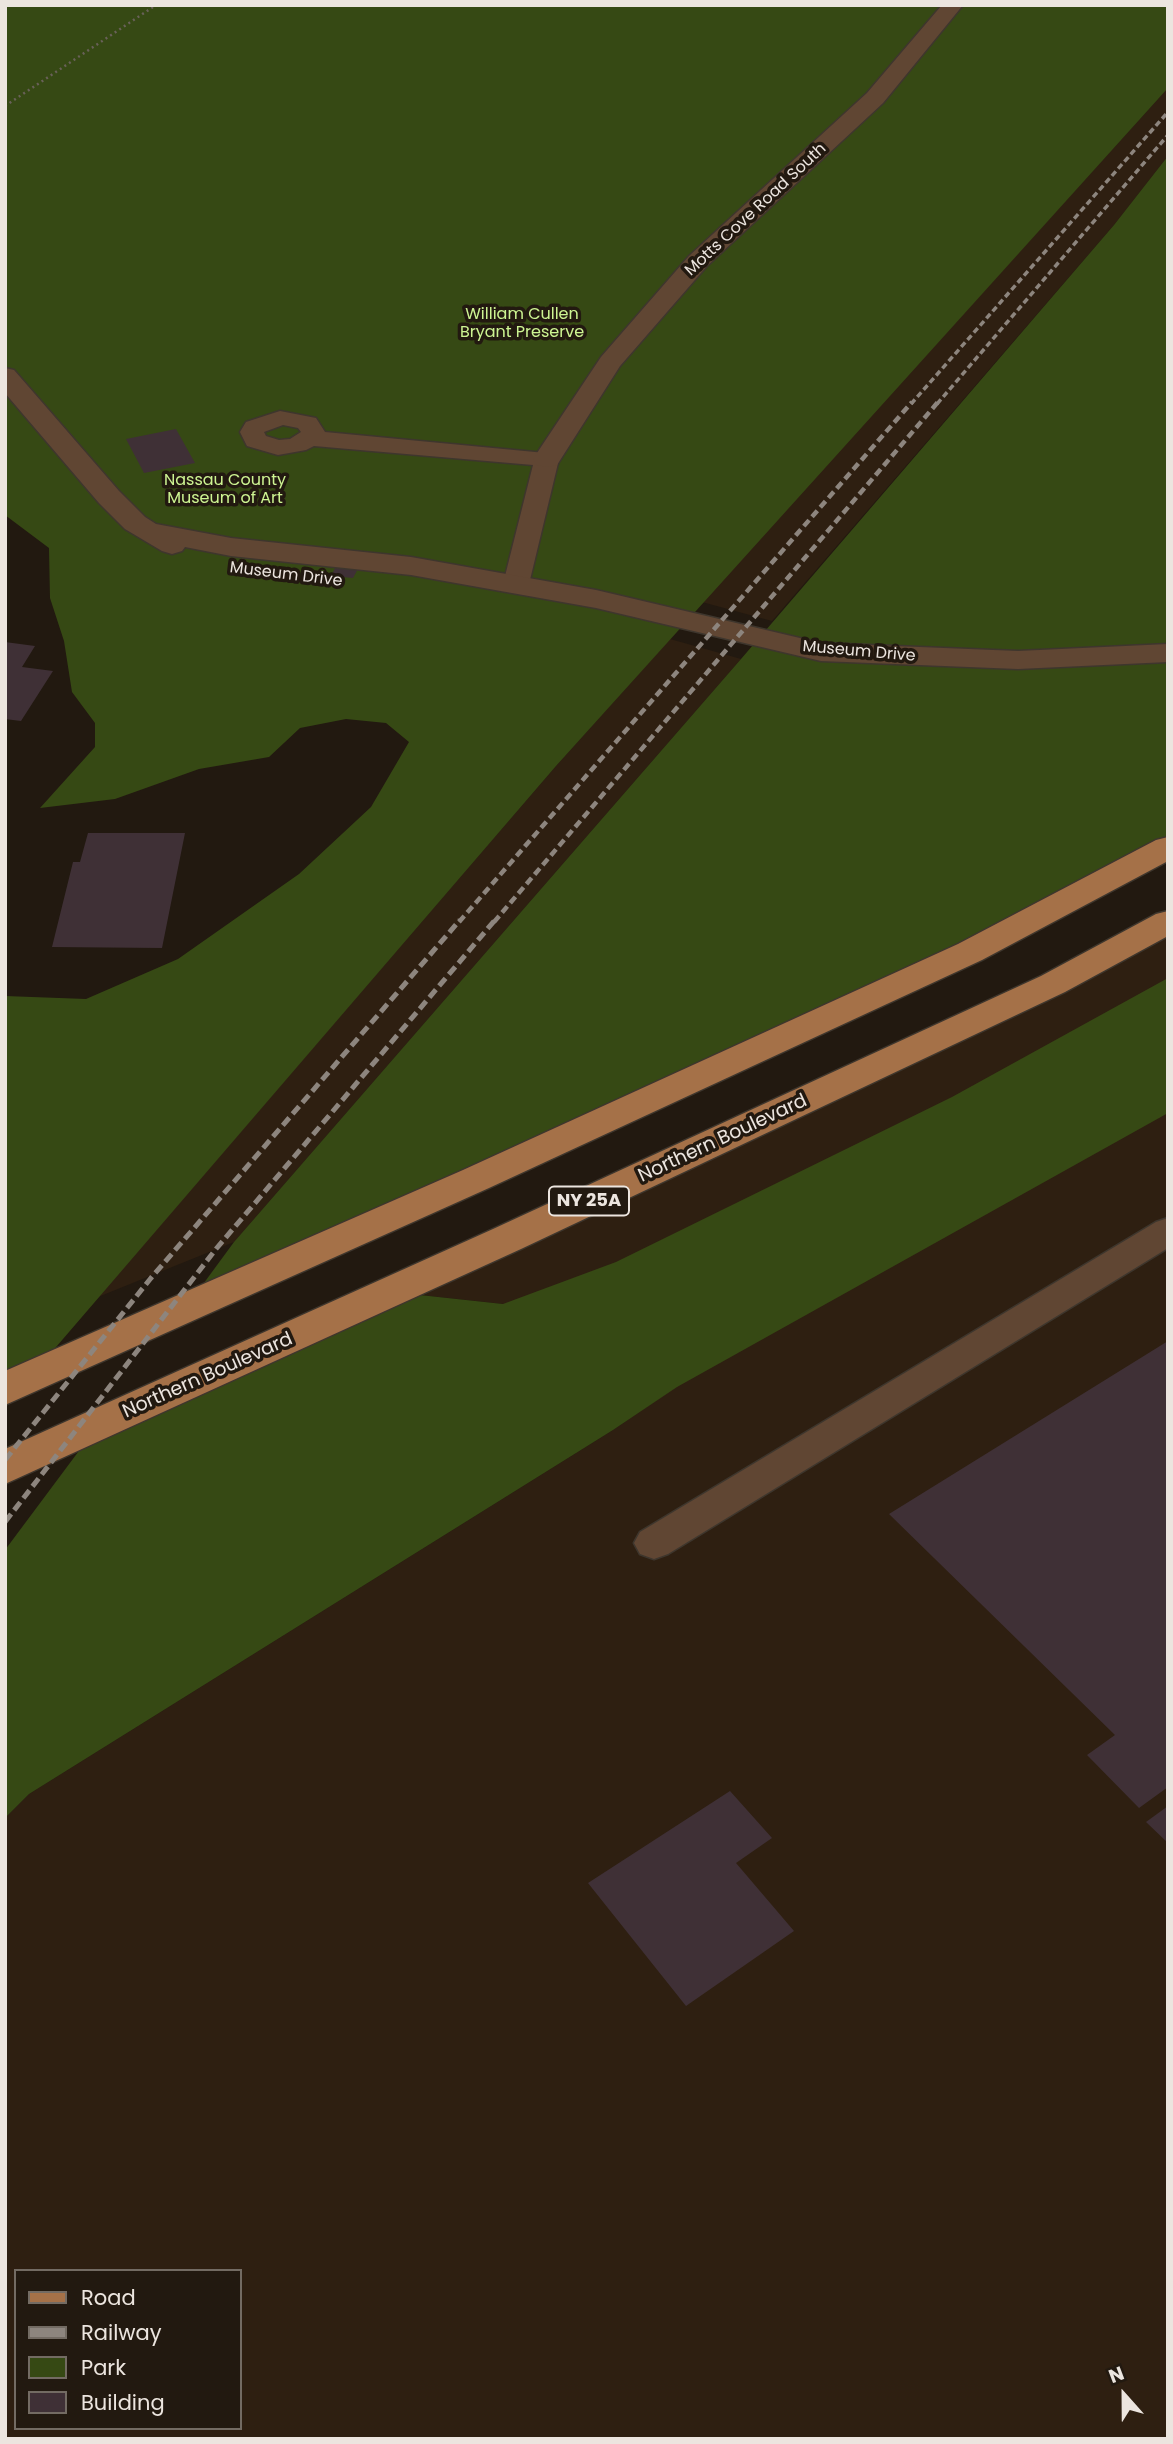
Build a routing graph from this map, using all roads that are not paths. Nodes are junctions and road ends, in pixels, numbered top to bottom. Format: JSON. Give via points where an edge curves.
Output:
{"nodes":[{"id":1,"x":953,"y":5,"type":"edge"},
{"id":2,"x":5,"y":376,"type":"edge"},
{"id":3,"x":310,"y":438,"type":"dead end"},
{"id":4,"x":547,"y":459,"type":"junction"},
{"id":5,"x":516,"y":584,"type":"junction"},
{"id":6,"x":1168,"y":653,"type":"edge"},
{"id":7,"x":1168,"y":847,"type":"edge"},
{"id":8,"x":1168,"y":922,"type":"edge"},
{"id":9,"x":1168,"y":1231,"type":"edge"},
{"id":10,"x":5,"y":1389,"type":"edge"},
{"id":11,"x":5,"y":1468,"type":"edge"},
{"id":12,"x":653,"y":1543,"type":"dead end"}],
"edges":[{"from":1,"to":4,"type":"street","name":"Motts Cove Road South","via":[[875,98],[698,261],[610,362]]},
{"from":2,"to":5,"type":"street","name":"Museum Drive","via":[[135,523],[189,557],[225,569],[367,585]]},
{"from":3,"to":4,"type":"lane"},
{"from":4,"to":5,"type":"lane"},
{"from":5,"to":6,"type":"street","name":"Museum Drive","via":[[629,605],[821,652],[1018,660]]},
{"from":7,"to":10,"type":"main road","via":[[970,952]]},
{"from":8,"to":11,"type":"main road","name":"Northern Boulevard","number":"NY 25A","via":[[954,1031]]},
{"from":9,"to":12,"type":"lane"}]}
